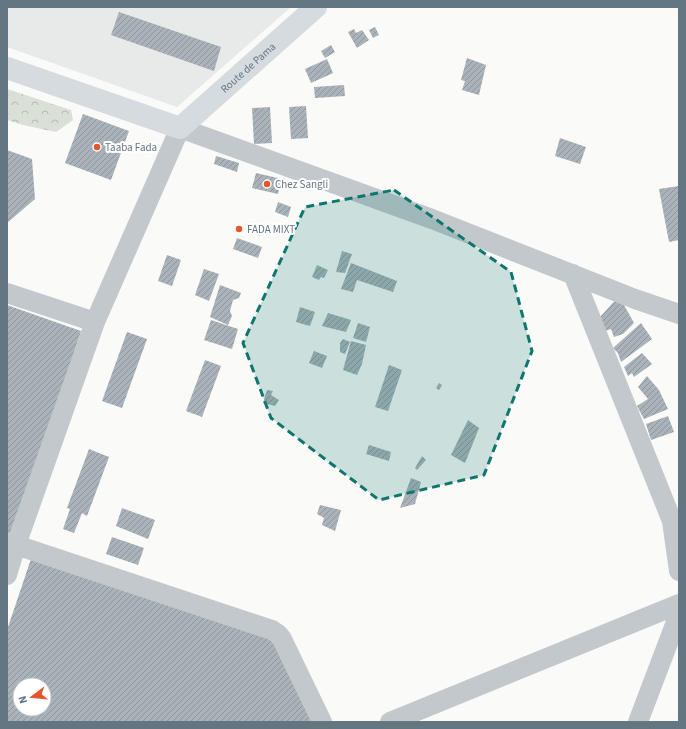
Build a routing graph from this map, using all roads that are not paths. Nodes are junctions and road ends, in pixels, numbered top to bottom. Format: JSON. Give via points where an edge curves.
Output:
{"nodes":[{"id":1,"x":316,"y":7,"type":"edge"},
{"id":2,"x":7,"y":68,"type":"edge"},
{"id":3,"x":180,"y":128,"type":"junction"},
{"id":4,"x":573,"y":274,"type":"junction"},
{"id":5,"x":7,"y":294,"type":"edge"},
{"id":6,"x":679,"y":314,"type":"edge"},
{"id":7,"x":95,"y":322,"type":"junction"},
{"id":8,"x":12,"y":544,"type":"edge"},
{"id":9,"x":679,"y":571,"type":"edge"},
{"id":10,"x":7,"y":575,"type":"edge"},
{"id":11,"x":679,"y":604,"type":"edge"},
{"id":12,"x":679,"y":614,"type":"edge"},
{"id":13,"x":322,"y":722,"type":"edge"},
{"id":14,"x":390,"y":722,"type":"edge"},
{"id":15,"x":638,"y":722,"type":"edge"}],
"edges":[{"from":1,"to":3,"type":"highway","name":"Route de Pama"},
{"from":2,"to":3,"type":"highway"},
{"from":3,"to":4,"type":"street","via":[[432,219]]},
{"from":3,"to":7,"type":"street"},
{"from":4,"to":6,"type":"street"},
{"from":4,"to":9,"type":"street","via":[[672,521]]},
{"from":5,"to":7,"type":"street"},
{"from":7,"to":8,"type":"street"},
{"from":8,"to":10,"type":"street"},
{"from":8,"to":13,"type":"street","via":[[272,630],[282,639]]},
{"from":11,"to":14,"type":"street"},
{"from":12,"to":15,"type":"street"}]}
